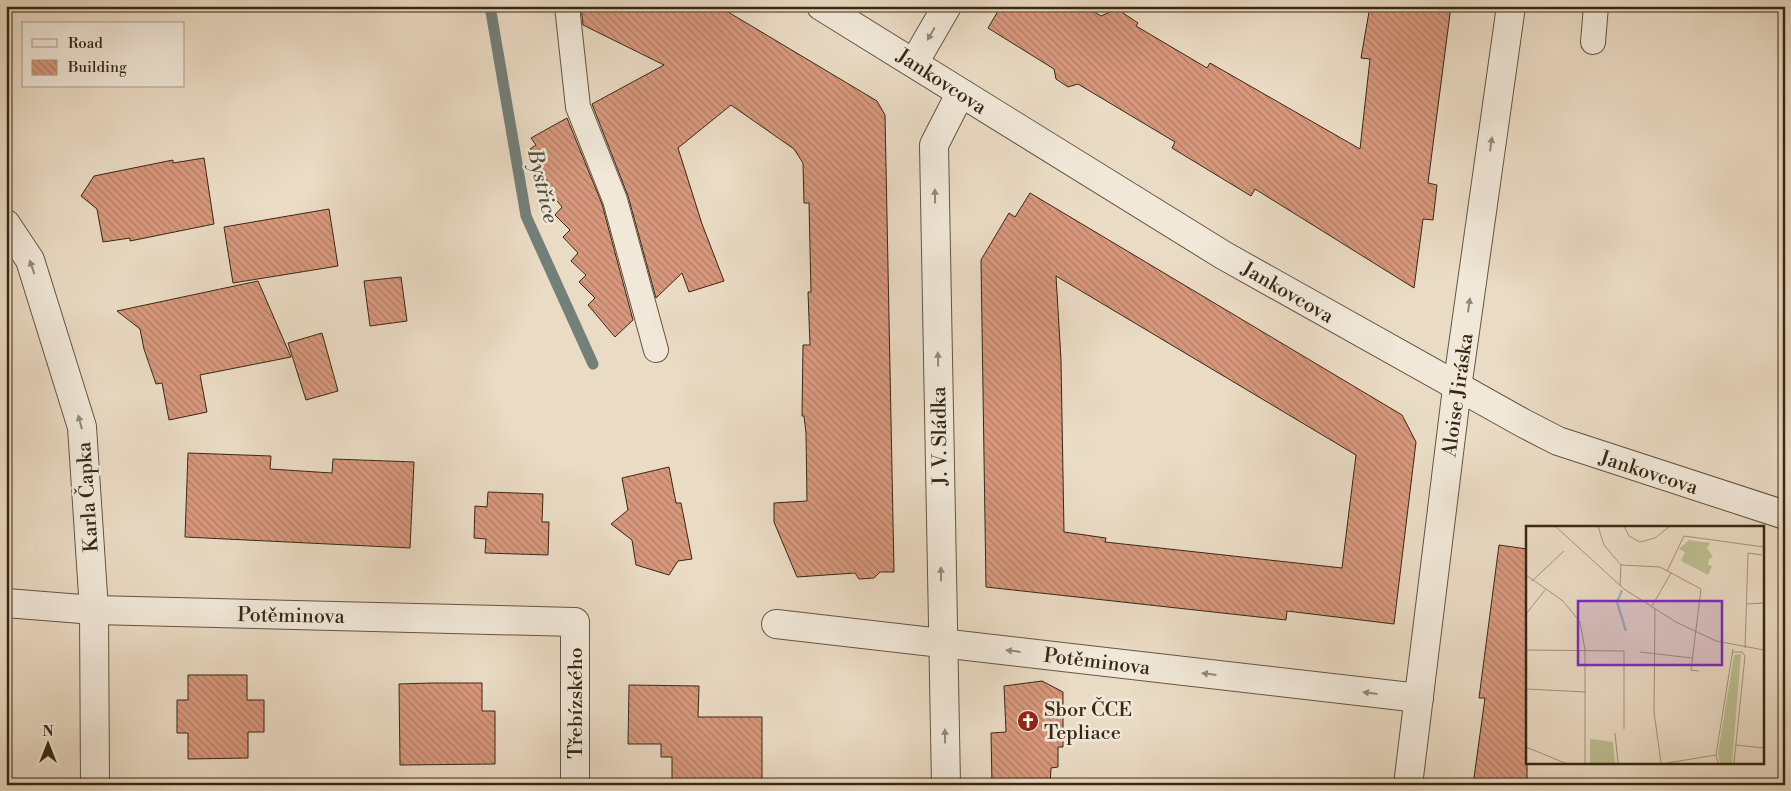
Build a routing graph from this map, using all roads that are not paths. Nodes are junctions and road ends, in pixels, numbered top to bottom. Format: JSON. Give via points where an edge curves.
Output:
{"nodes":[{"id":1,"x":566,"y":6,"type":"edge"},
{"id":2,"x":821,"y":6,"type":"edge"},
{"id":3,"x":947,"y":6,"type":"edge"},
{"id":4,"x":1511,"y":6,"type":"edge"},
{"id":5,"x":1596,"y":6,"type":"edge"},
{"id":6,"x":1593,"y":42,"type":"dead end"},
{"id":7,"x":914,"y":63,"type":"junction"},
{"id":8,"x":960,"y":94,"type":"junction"},
{"id":9,"x":6,"y":224,"type":"edge"},
{"id":10,"x":656,"y":350,"type":"dead end"},
{"id":11,"x":1457,"y":388,"type":"junction"},
{"id":12,"x":1785,"y":515,"type":"edge"},
{"id":13,"x":6,"y":603,"type":"edge"},
{"id":14,"x":94,"y":610,"type":"junction"},
{"id":15,"x":575,"y":622,"type":"joint"},
{"id":16,"x":776,"y":624,"type":"dead end"},
{"id":17,"x":942,"y":642,"type":"junction"},
{"id":18,"x":1419,"y":698,"type":"junction"},
{"id":19,"x":95,"y":785,"type":"edge"},
{"id":20,"x":575,"y":785,"type":"edge"},
{"id":21,"x":946,"y":785,"type":"edge"},
{"id":22,"x":1408,"y":785,"type":"edge"}],
"edges":[{"from":1,"to":10,"type":"lane","via":[[578,107],[615,200]]},
{"from":2,"to":7,"type":"street","name":"Jankovcova"},
{"from":3,"to":7,"type":"street","one_way":true},
{"from":11,"to":4,"type":"street","name":"Aloise Jiráska","one_way":true},
{"from":5,"to":6,"type":"lane"},
{"from":7,"to":8,"type":"street","name":"Jankovcova"},
{"from":8,"to":11,"type":"street","name":"Jankovcova","via":[[1223,255]]},
{"from":17,"to":8,"type":"street","name":"J. V. Sládka","one_way":true,"via":[[934,145]]},
{"from":14,"to":9,"type":"street","name":"Karla Čapka","one_way":true,"via":[[82,427],[30,260]]},
{"from":11,"to":12,"type":"street","name":"Jankovcova","via":[[1558,441]]},
{"from":11,"to":18,"type":"street","name":"Aloise Jiráska"},
{"from":13,"to":14,"type":"street","name":"Potěminova"},
{"from":14,"to":15,"type":"street","name":"Potěminova"},
{"from":14,"to":19,"type":"street","name":"Karla Čapka"},
{"from":15,"to":20,"type":"street","name":"Třebízského"},
{"from":16,"to":17,"type":"street","name":"Potěminova"},
{"from":18,"to":17,"type":"street","name":"Potěminova","one_way":true},
{"from":21,"to":17,"type":"street","name":"J. V. Sládka","one_way":true},
{"from":18,"to":22,"type":"street","name":"Aloise Jiráska"}]}
